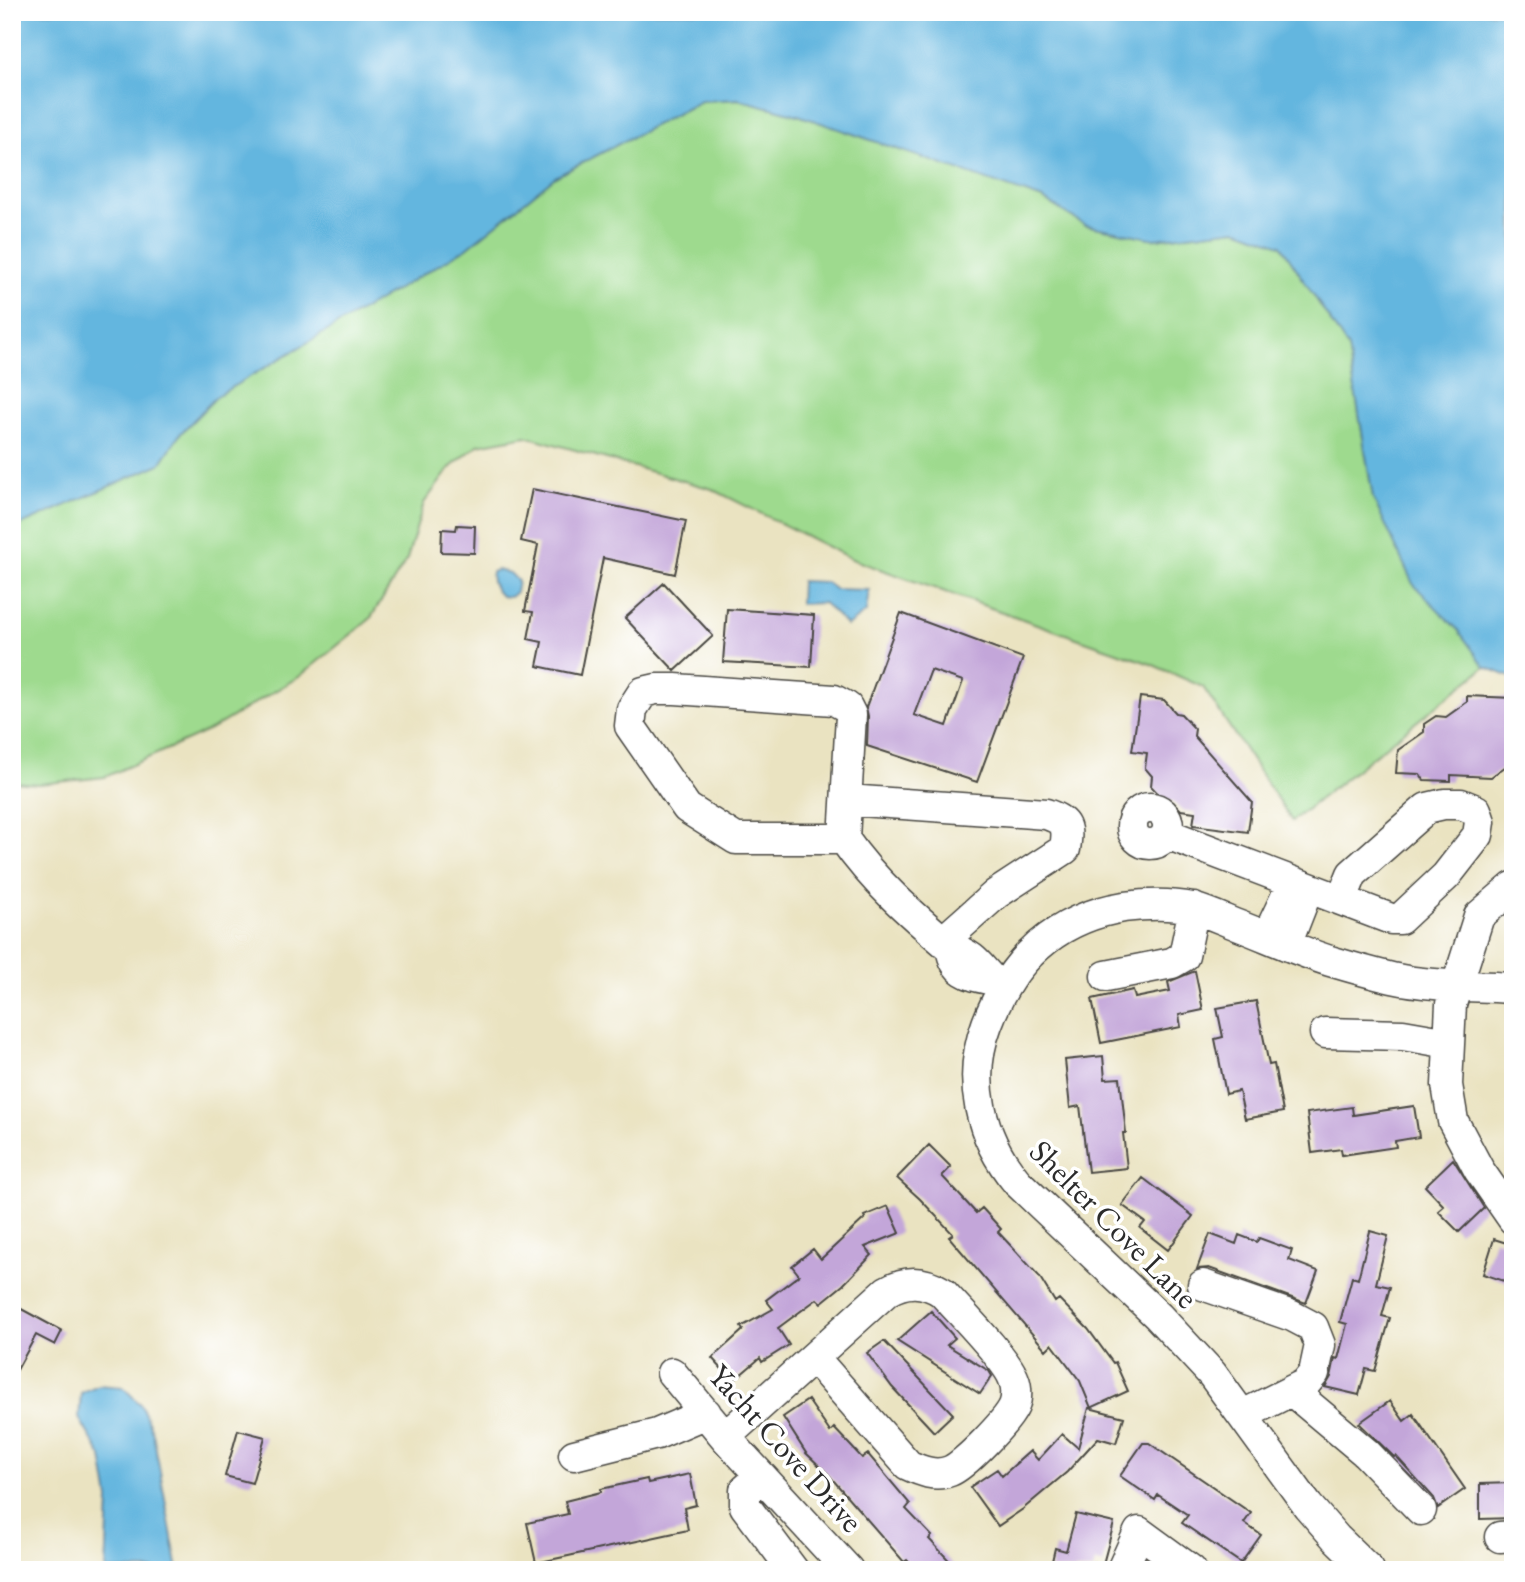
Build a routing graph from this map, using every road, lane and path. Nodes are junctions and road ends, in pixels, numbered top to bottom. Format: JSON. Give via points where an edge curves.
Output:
{"nodes":[{"id":1,"x":847,"y":800,"type":"junction"},
{"id":2,"x":1167,"y":834,"type":"dead end"},
{"id":3,"x":844,"y":839,"type":"junction"},
{"id":4,"x":1301,"y":885,"type":"junction"},
{"id":5,"x":1513,"y":887,"type":"edge"},
{"id":6,"x":1342,"y":899,"type":"junction"},
{"id":7,"x":1194,"y":908,"type":"junction"},
{"id":8,"x":1277,"y":941,"type":"junction"},
{"id":9,"x":947,"y":944,"type":"junction"},
{"id":10,"x":1106,"y":976,"type":"dead end"},
{"id":11,"x":996,"y":984,"type":"junction"},
{"id":12,"x":1458,"y":984,"type":"junction"},
{"id":13,"x":1513,"y":988,"type":"edge"},
{"id":14,"x":1325,"y":1033,"type":"dead end"},
{"id":15,"x":1448,"y":1043,"type":"junction"},
{"id":16,"x":1513,"y":1219,"type":"edge"},
{"id":17,"x":1203,"y":1285,"type":"dead end"},
{"id":18,"x":814,"y":1357,"type":"junction"},
{"id":19,"x":672,"y":1373,"type":"dead end"},
{"id":20,"x":1292,"y":1391,"type":"junction"},
{"id":21,"x":706,"y":1413,"type":"junction"},
{"id":22,"x":1243,"y":1415,"type":"junction"},
{"id":23,"x":725,"y":1437,"type":"junction"},
{"id":24,"x":574,"y":1455,"type":"dead end"},
{"id":25,"x":761,"y":1475,"type":"junction"},
{"id":26,"x":1421,"y":1510,"type":"dead end"},
{"id":27,"x":793,"y":1570,"type":"edge"},
{"id":28,"x":848,"y":1570,"type":"edge"},
{"id":29,"x":1122,"y":1570,"type":"edge"},
{"id":30,"x":1191,"y":1570,"type":"edge"},
{"id":31,"x":1369,"y":1570,"type":"edge"}],
"edges":[{"from":1,"to":3,"type":"street"},
{"from":1,"to":3,"type":"street","via":[[851,715],[834,700],[656,689],[643,692],[632,709],[630,726],[687,808],[715,827],[736,839]]},
{"from":1,"to":9,"type":"street","via":[[1046,814],[1065,825],[1065,849],[996,894]]},
{"from":2,"to":4,"type":"street"},
{"from":3,"to":9,"type":"street","via":[[901,905]]},
{"from":4,"to":6,"type":"street"},
{"from":4,"to":8,"type":"street","via":[[1288,893]]},
{"from":5,"to":12,"type":"street","via":[[1479,916]]},
{"from":6,"to":6,"type":"street","via":[[1400,919],[1446,876],[1478,835],[1476,810],[1461,804],[1427,808],[1352,874]]},
{"from":7,"to":8,"type":"street","name":"Shelter Cove Lane"},
{"from":7,"to":10,"type":"street","via":[[1184,956],[1172,963]]},
{"from":7,"to":11,"type":"street","name":"Shelter Cove Lane","via":[[1143,904],[1080,918],[1039,945]]},
{"from":8,"to":12,"type":"street","name":"Shelter Cove Lane","via":[[1394,979]]},
{"from":9,"to":11,"type":"street","via":[[980,963]]},
{"from":11,"to":22,"type":"street","name":"Shelter Cove Lane","via":[[979,1050],[979,1097],[993,1150],[1017,1182],[1158,1316]]},
{"from":12,"to":13,"type":"street","name":"Shelter Cove Lane"},
{"from":12,"to":15,"type":"street","via":[[1451,1004]]},
{"from":14,"to":15,"type":"street","via":[[1403,1035]]},
{"from":15,"to":16,"type":"street","via":[[1447,1085],[1453,1121]]},
{"from":17,"to":20,"type":"street","via":[[1313,1327],[1320,1345],[1314,1373]]},
{"from":18,"to":18,"type":"street","via":[[887,1291],[903,1283],[929,1284],[942,1292],[1010,1370],[1015,1404],[958,1467],[942,1474],[924,1473],[908,1465]]},
{"from":18,"to":23,"type":"street"},
{"from":19,"to":21,"type":"street","name":"Yacht Cove Drive"},
{"from":20,"to":22,"type":"street"},
{"from":20,"to":26,"type":"street","via":[[1366,1453]]},
{"from":21,"to":23,"type":"street","name":"Yacht Cove Drive"},
{"from":21,"to":24,"type":"street","via":[[657,1434]]},
{"from":22,"to":31,"type":"street","name":"Shelter Cove Lane","via":[[1308,1506]]},
{"from":23,"to":25,"type":"street","name":"Yacht Cove Drive"},
{"from":25,"to":27,"type":"street","via":[[746,1490],[745,1506]]},
{"from":25,"to":28,"type":"street","name":"Yacht Cove Drive"},
{"from":29,"to":30,"type":"street","via":[[1139,1532]]}]}
